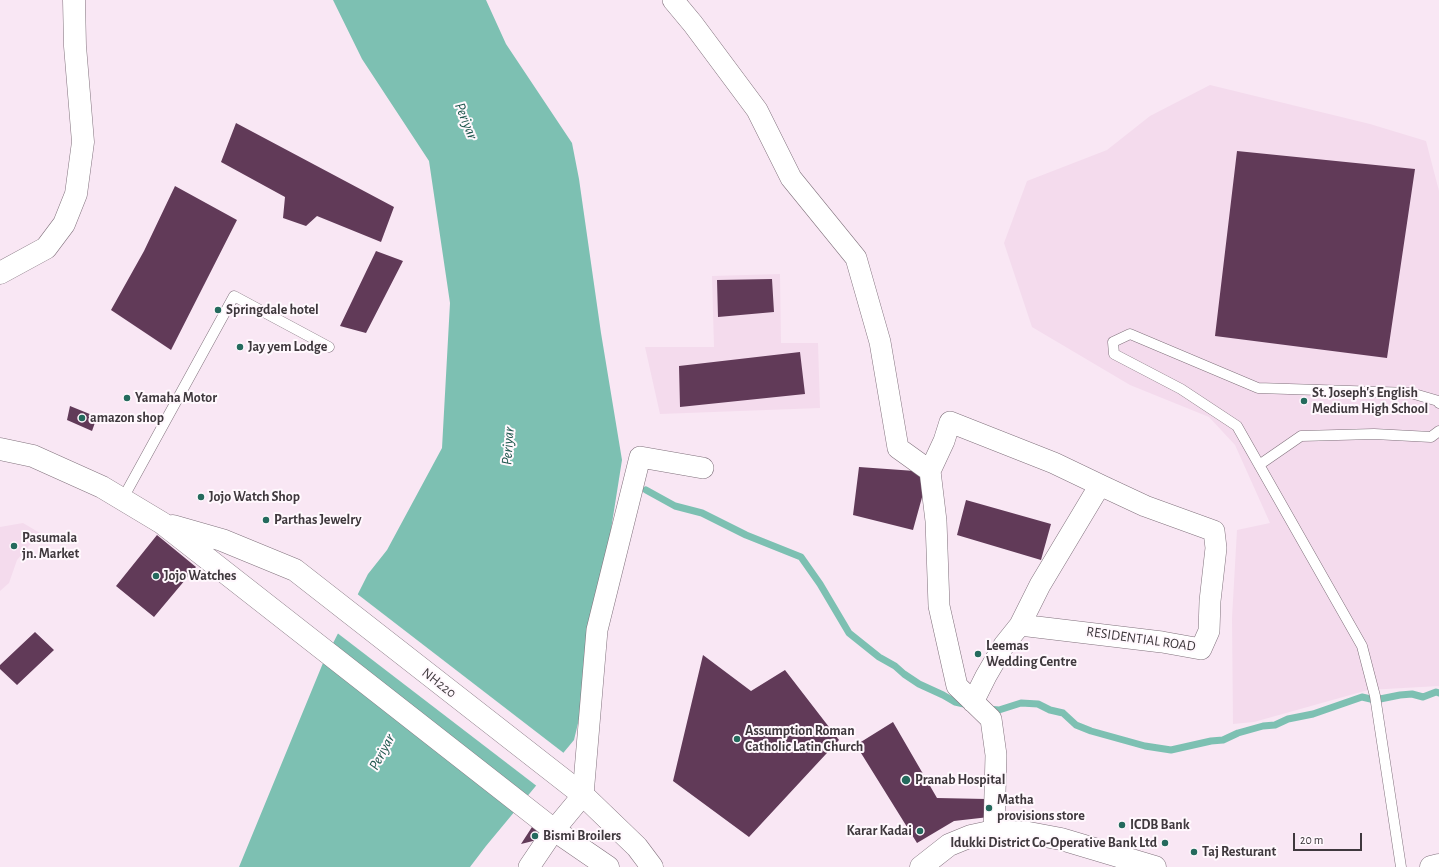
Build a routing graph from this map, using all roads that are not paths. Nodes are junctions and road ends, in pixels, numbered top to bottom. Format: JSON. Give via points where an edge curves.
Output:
{"nodes":[{"id":1,"x":74,"y":0,"type":"edge"},
{"id":2,"x":673,"y":0,"type":"edge"},
{"id":3,"x":0,"y":273,"type":"edge"},
{"id":4,"x":329,"y":348,"type":"dead end"},
{"id":5,"x":1439,"y":403,"type":"edge"},
{"id":6,"x":1439,"y":431,"type":"edge"},
{"id":7,"x":0,"y":449,"type":"edge"},
{"id":8,"x":1259,"y":465,"type":"junction"},
{"id":9,"x":703,"y":468,"type":"dead end"},
{"id":10,"x":930,"y":471,"type":"junction"},
{"id":11,"x":1100,"y":486,"type":"junction"},
{"id":12,"x":122,"y":500,"type":"junction"},
{"id":13,"x":162,"y":523,"type":"junction"},
{"id":14,"x":1020,"y":625,"type":"junction"},
{"id":15,"x":973,"y":702,"type":"junction"},
{"id":16,"x":583,"y":795,"type":"junction"},
{"id":17,"x":554,"y":830,"type":"junction"},
{"id":18,"x":994,"y":831,"type":"junction"},
{"id":19,"x":1439,"y":865,"type":"edge"},
{"id":20,"x":529,"y":867,"type":"edge"},
{"id":21,"x":608,"y":867,"type":"edge"},
{"id":22,"x":652,"y":867,"type":"edge"},
{"id":23,"x":921,"y":867,"type":"edge"},
{"id":24,"x":1155,"y":867,"type":"edge"},
{"id":25,"x":1401,"y":867,"type":"edge"},
{"id":26,"x":1430,"y":867,"type":"edge"}],
"edges":[{"from":1,"to":3,"type":"main road","via":[[83,142],[76,194],[64,224],[46,248]]},
{"from":2,"to":10,"type":"street","via":[[757,110],[791,178],[856,258],[880,342],[898,448]]},
{"from":4,"to":12,"type":"lane","via":[[234,296]]},
{"from":5,"to":8,"type":"lane","via":[[1411,393],[1258,388],[1130,334],[1113,342],[1114,354],[1181,388],[1237,426]]},
{"from":6,"to":8,"type":"lane","via":[[1431,437],[1374,434],[1301,436]]},
{"from":7,"to":12,"type":"main road","via":[[33,456]]},
{"from":8,"to":25,"type":"lane","via":[[1362,646],[1375,696]]},
{"from":9,"to":16,"type":"street","via":[[640,457],[597,630]]},
{"from":10,"to":11,"type":"street","via":[[950,422],[1054,463]]},
{"from":10,"to":15,"type":"street","via":[[936,521],[939,606],[956,686]]},
{"from":11,"to":14,"type":"street","via":[[1040,585]]},
{"from":11,"to":14,"type":"street","name":"RESIDENTIAL ROAD","via":[[1145,506],[1214,531],[1216,548],[1209,631],[1201,649],[1084,631]]},
{"from":12,"to":13,"type":"main road"},
{"from":13,"to":16,"type":"main road","name":"NH220","via":[[222,540],[295,570]]},
{"from":13,"to":17,"type":"main road"},
{"from":14,"to":15,"type":"street","via":[[1004,645]]},
{"from":15,"to":18,"type":"street","via":[[991,719],[996,755]]},
{"from":16,"to":17,"type":"street"},
{"from":16,"to":22,"type":"main road","name":"NH220","via":[[637,847]]},
{"from":17,"to":20,"type":"street"},
{"from":17,"to":21,"type":"main road"},
{"from":18,"to":23,"type":"main road","via":[[971,836],[949,845]]},
{"from":18,"to":24,"type":"main road","via":[[1029,833],[1061,839]]},
{"from":19,"to":26,"type":"main road"}]}
